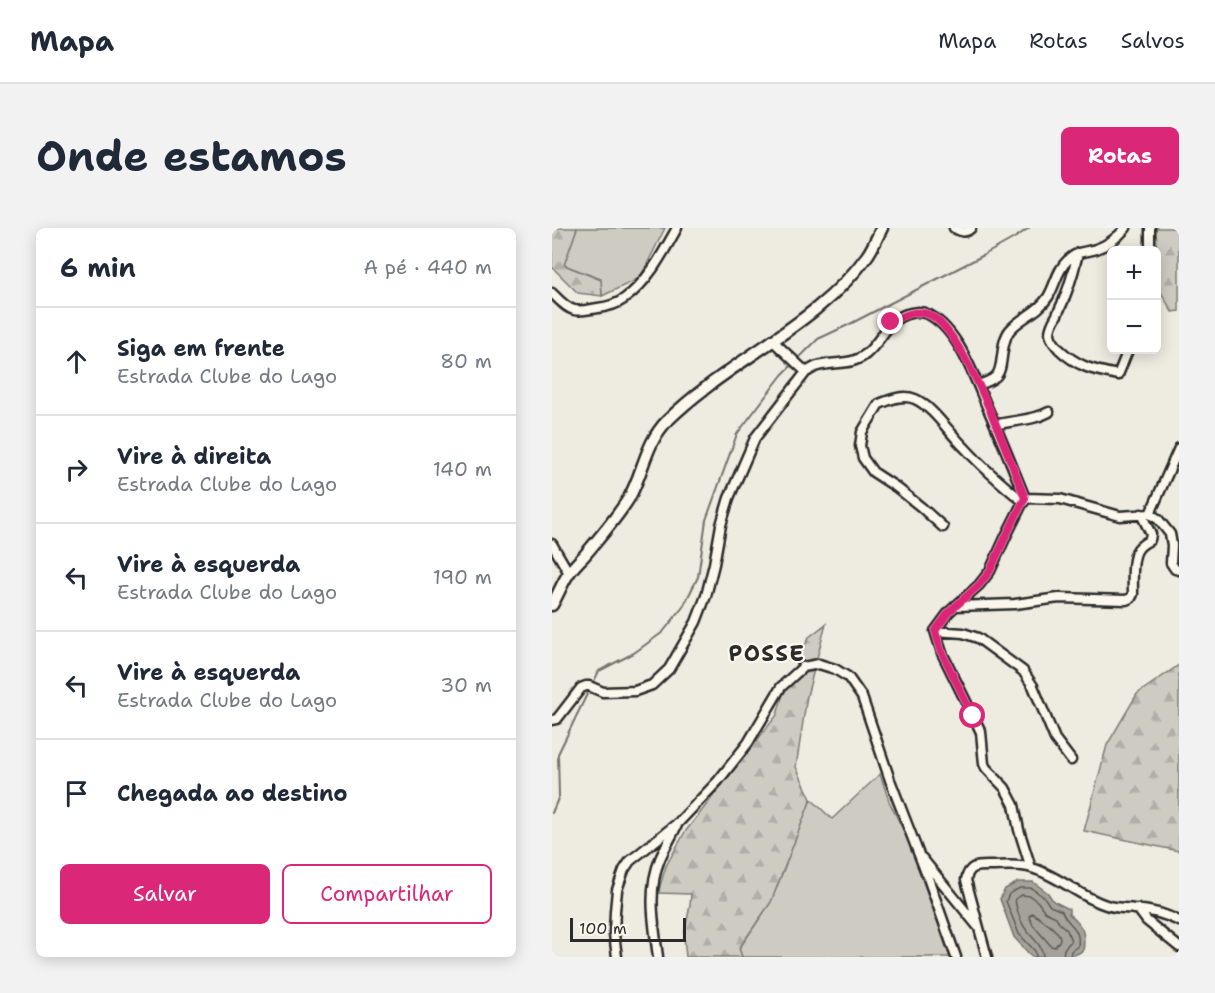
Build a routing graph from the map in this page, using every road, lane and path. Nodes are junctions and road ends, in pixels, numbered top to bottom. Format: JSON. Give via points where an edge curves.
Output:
{"nodes":[{"id":1,"x":677,"y":228,"type":"edge"},
{"id":2,"x":882,"y":228,"type":"edge"},
{"id":3,"x":954,"y":228,"type":"edge"},
{"id":4,"x":971,"y":228,"type":"edge"},
{"id":5,"x":1126,"y":228,"type":"edge"},
{"id":6,"x":1150,"y":228,"type":"edge"},
{"id":7,"x":1150,"y":246,"type":"edge"},
{"id":8,"x":1078,"y":253,"type":"junction"},
{"id":9,"x":552,"y":293,"type":"edge"},
{"id":10,"x":772,"y":340,"type":"junction"},
{"id":11,"x":1126,"y":354,"type":"edge"},
{"id":12,"x":804,"y":370,"type":"junction"},
{"id":13,"x":978,"y":385,"type":"junction"},
{"id":14,"x":1049,"y":412,"type":"dead end"},
{"id":15,"x":995,"y":425,"type":"junction"},
{"id":16,"x":1179,"y":448,"type":"edge"},
{"id":17,"x":1024,"y":500,"type":"junction"},
{"id":18,"x":1146,"y":514,"type":"junction"},
{"id":19,"x":943,"y":527,"type":"dead end"},
{"id":20,"x":552,"y":544,"type":"edge"},
{"id":21,"x":1179,"y":570,"type":"edge"},
{"id":22,"x":569,"y":573,"type":"junction"},
{"id":23,"x":552,"y":605,"type":"edge"},
{"id":24,"x":956,"y":606,"type":"junction"},
{"id":25,"x":935,"y":631,"type":"junction"},
{"id":26,"x":552,"y":720,"type":"edge"},
{"id":27,"x":1071,"y":760,"type":"dead end"},
{"id":28,"x":679,"y":822,"type":"junction"},
{"id":29,"x":917,"y":851,"type":"junction"},
{"id":30,"x":1031,"y":868,"type":"junction"},
{"id":31,"x":1138,"y":909,"type":"junction"},
{"id":32,"x":1179,"y":921,"type":"edge"},
{"id":33,"x":979,"y":928,"type":"junction"},
{"id":34,"x":1179,"y":946,"type":"edge"},
{"id":35,"x":617,"y":957,"type":"edge"},
{"id":36,"x":658,"y":957,"type":"edge"},
{"id":37,"x":956,"y":957,"type":"edge"},
{"id":38,"x":987,"y":957,"type":"edge"}],
"edges":[{"from":1,"to":9,"type":"street","via":[[660,259],[623,300],[574,310]]},
{"from":2,"to":10,"type":"street","via":[[857,269],[832,294]]},
{"from":3,"to":4,"type":"street","via":[[962,232]]},
{"from":5,"to":8,"type":"street","via":[[1110,242]]},
{"from":6,"to":7,"type":"street"},
{"from":8,"to":11,"type":"street","via":[[1066,298],[1052,325],[1054,343],[1070,359],[1118,375]]},
{"from":8,"to":13,"type":"street","via":[[1065,263],[1048,298],[1010,330],[998,375]]},
{"from":10,"to":12,"type":"street"},
{"from":10,"to":22,"type":"street","via":[[665,423],[652,442],[630,497]]},
{"from":12,"to":13,"type":"street","via":[[853,362],[878,342],[891,322],[920,312],[944,327]]},
{"from":12,"to":26,"type":"street","via":[[751,446],[729,498],[706,596],[669,669],[652,685],[635,691],[581,688],[557,719]]},
{"from":13,"to":15,"type":"street"},
{"from":14,"to":15,"type":"street"},
{"from":15,"to":17,"type":"street"},
{"from":16,"to":18,"type":"street"},
{"from":17,"to":18,"type":"street","via":[[1060,499],[1120,516]]},
{"from":17,"to":19,"type":"street","via":[[1001,484],[915,399],[901,397],[879,404],[862,432],[863,458],[873,472]]},
{"from":17,"to":24,"type":"street","via":[[990,571]]},
{"from":18,"to":21,"type":"street","via":[[1158,519],[1170,534],[1171,563]]},
{"from":18,"to":24,"type":"street","via":[[1150,540],[1136,551],[1131,598],[1059,598]]},
{"from":20,"to":22,"type":"street"},
{"from":22,"to":23,"type":"street"},
{"from":24,"to":25,"type":"street"},
{"from":25,"to":27,"type":"street","via":[[978,638],[1023,670],[1055,739]]},
{"from":25,"to":30,"type":"street","via":[[981,732],[984,764],[1014,805]]},
{"from":28,"to":29,"type":"street","via":[[748,743],[781,687],[803,667],[819,664],[848,677],[862,697]]},
{"from":28,"to":35,"type":"street","via":[[624,870],[615,911]]},
{"from":28,"to":36,"type":"street","via":[[659,861],[653,885]]},
{"from":29,"to":33,"type":"street"},
{"from":29,"to":37,"type":"street"},
{"from":30,"to":31,"type":"street","via":[[1091,900],[1110,907]]},
{"from":30,"to":33,"type":"street","via":[[985,866],[967,872]]},
{"from":31,"to":32,"type":"street"},
{"from":31,"to":34,"type":"street"},
{"from":33,"to":38,"type":"street"}]}
